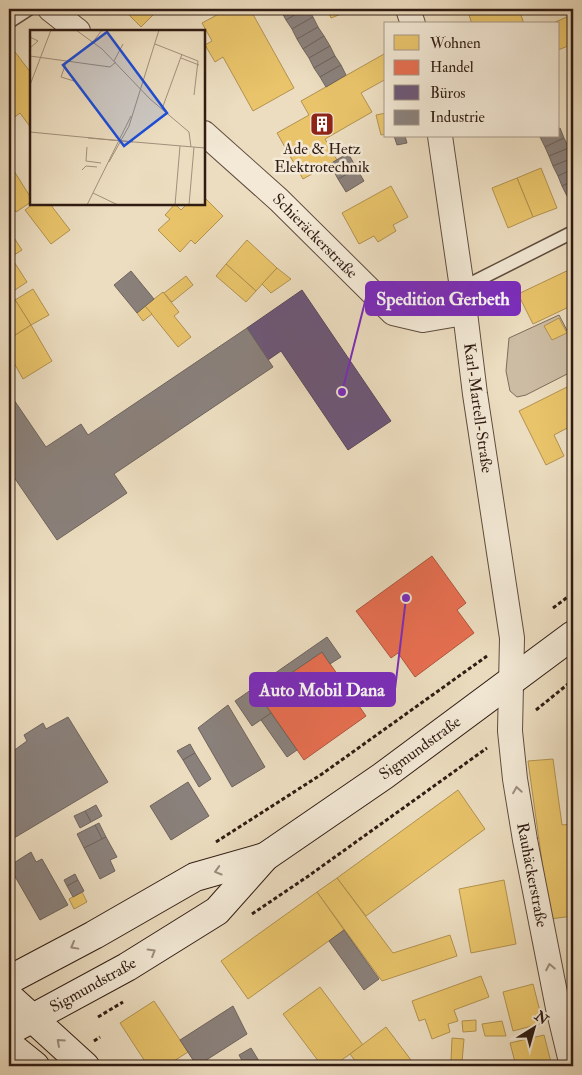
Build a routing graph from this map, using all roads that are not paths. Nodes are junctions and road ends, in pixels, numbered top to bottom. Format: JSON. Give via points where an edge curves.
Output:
{"nodes":[{"id":1,"x":29,"y":9,"type":"edge"},
{"id":2,"x":50,"y":9,"type":"edge"},
{"id":3,"x":408,"y":9,"type":"edge"},
{"id":4,"x":9,"y":22,"type":"edge"},
{"id":5,"x":412,"y":22,"type":"edge"},
{"id":6,"x":77,"y":30,"type":"edge"},
{"id":7,"x":205,"y":134,"type":"edge"},
{"id":8,"x":440,"y":138,"type":"edge"},
{"id":9,"x":573,"y":232,"type":"edge"},
{"id":10,"x":462,"y":288,"type":"junction"},
{"id":11,"x":464,"y":313,"type":"junction"},
{"id":12,"x":573,"y":635,"type":"edge"},
{"id":13,"x":511,"y":681,"type":"junction"},
{"id":14,"x":265,"y":857,"type":"junction"},
{"id":15,"x":9,"y":980,"type":"edge"},
{"id":16,"x":9,"y":997,"type":"edge"},
{"id":17,"x":566,"y":1003,"type":"edge"},
{"id":18,"x":33,"y":1019,"type":"junction"},
{"id":19,"x":9,"y":1031,"type":"edge"},
{"id":20,"x":9,"y":1046,"type":"edge"},
{"id":21,"x":35,"y":1066,"type":"edge"},
{"id":22,"x":85,"y":1066,"type":"edge"},
{"id":23,"x":572,"y":1066,"type":"edge"}],
"edges":[{"from":1,"to":4,"type":"lane"},
{"from":2,"to":6,"type":"street"},
{"from":3,"to":5,"type":"street"},
{"from":7,"to":11,"type":"street","name":"Schieräckerstraße","via":[[279,200],[392,313],[423,320]]},
{"from":8,"to":10,"type":"street","name":"Karl-Martell-Straße"},
{"from":9,"to":10,"type":"lane"},
{"from":10,"to":11,"type":"street","name":"Karl-Martell-Straße"},
{"from":11,"to":13,"type":"street","name":"Karl-Martell-Straße","via":[[508,605],[512,638]]},
{"from":12,"to":13,"type":"main road","name":"Sigmundstraße"},
{"from":13,"to":14,"type":"main road","name":"Sigmundstraße","via":[[383,776]]},
{"from":17,"to":13,"type":"street","name":"Rauhäckerstraße","one_way":true,"via":[[525,840],[510,731]]},
{"from":14,"to":15,"type":"main road","name":"Sigmundstraße","one_way":true,"via":[[195,878]]},
{"from":18,"to":14,"type":"main road","name":"Sigmundstraße","one_way":true,"via":[[127,967],[217,911]]},
{"from":16,"to":18,"type":"main road"},
{"from":17,"to":23,"type":"street","name":"Rauhäckerstraße"},
{"from":18,"to":19,"type":"main road","name":"Sigmundstraße"},
{"from":22,"to":18,"type":"main road","one_way":true},
{"from":20,"to":21,"type":"main road"}]}
